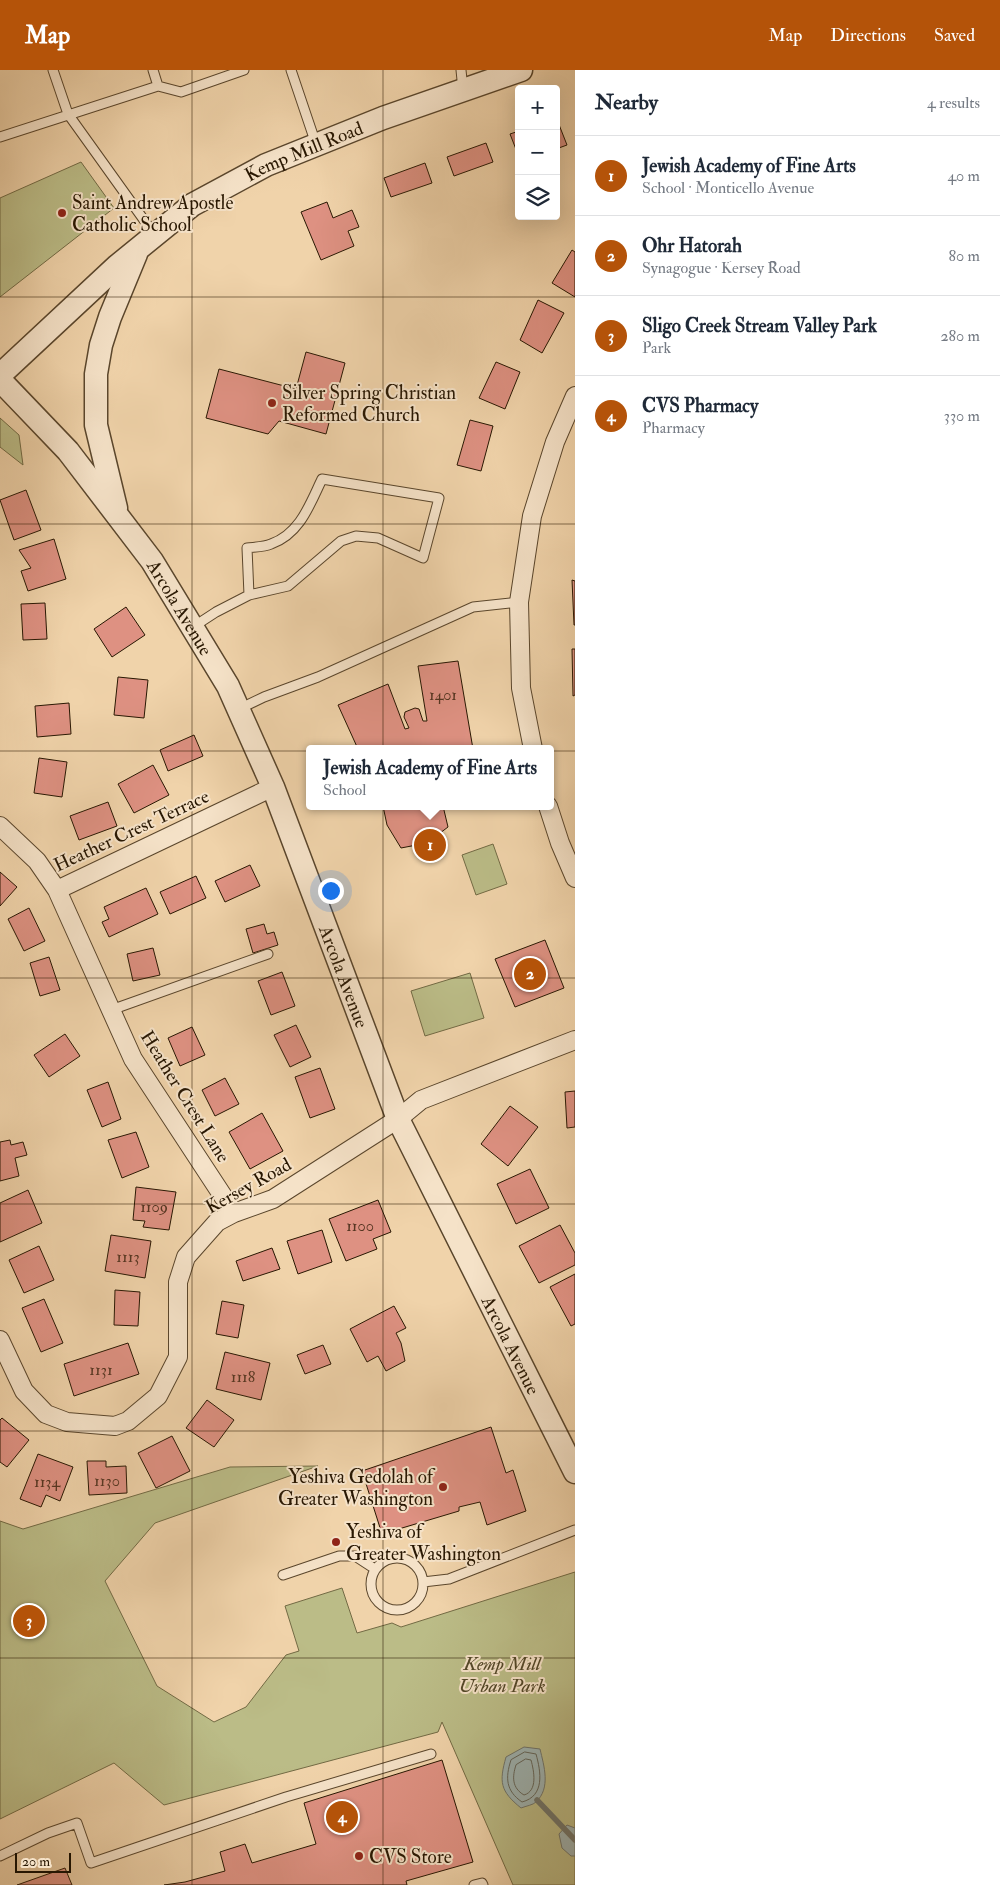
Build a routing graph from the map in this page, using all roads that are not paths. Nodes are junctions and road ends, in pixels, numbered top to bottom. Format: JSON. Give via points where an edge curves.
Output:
{"nodes":[{"id":1,"x":53,"y":70,"type":"edge"},
{"id":2,"x":153,"y":70,"type":"edge"},
{"id":3,"x":244,"y":70,"type":"edge"},
{"id":4,"x":291,"y":70,"type":"edge"},
{"id":5,"x":521,"y":70,"type":"edge"},
{"id":6,"x":226,"y":73,"type":"edge"},
{"id":7,"x":462,"y":80,"type":"edge"},
{"id":8,"x":158,"y":86,"type":"junction"},
{"id":9,"x":68,"y":114,"type":"junction"},
{"id":10,"x":0,"y":137,"type":"edge"},
{"id":11,"x":316,"y":145,"type":"junction"},
{"id":12,"x":147,"y":242,"type":"junction"},
{"id":13,"x":0,"y":375,"type":"edge"},
{"id":14,"x":0,"y":380,"type":"edge"},
{"id":15,"x":575,"y":396,"type":"edge"},
{"id":16,"x":118,"y":516,"type":"junction"},
{"id":17,"x":249,"y":595,"type":"junction"},
{"id":18,"x":519,"y":602,"type":"junction"},
{"id":19,"x":193,"y":627,"type":"junction"},
{"id":20,"x":239,"y":709,"type":"junction"},
{"id":21,"x":532,"y":745,"type":"edge"},
{"id":22,"x":273,"y":787,"type":"junction"},
{"id":23,"x":549,"y":810,"type":"edge"},
{"id":24,"x":0,"y":826,"type":"edge"},
{"id":25,"x":575,"y":878,"type":"edge"},
{"id":26,"x":57,"y":890,"type":"junction"},
{"id":27,"x":268,"y":954,"type":"dead end"},
{"id":28,"x":111,"y":1010,"type":"junction"},
{"id":29,"x":575,"y":1040,"type":"edge"},
{"id":30,"x":398,"y":1119,"type":"junction"},
{"id":31,"x":234,"y":1213,"type":"junction"},
{"id":32,"x":0,"y":1340,"type":"edge"},
{"id":33,"x":575,"y":1472,"type":"edge"},
{"id":34,"x":575,"y":1530,"type":"edge"},
{"id":35,"x":375,"y":1568,"type":"junction"},
{"id":36,"x":283,"y":1575,"type":"dead end"},
{"id":37,"x":424,"y":1582,"type":"junction"},
{"id":38,"x":431,"y":1754,"type":"dead end"},
{"id":39,"x":0,"y":1856,"type":"edge"},
{"id":40,"x":474,"y":1885,"type":"edge"},
{"id":41,"x":482,"y":1885,"type":"edge"}],
"edges":[{"from":1,"to":9,"type":"lane"},
{"from":2,"to":8,"type":"lane"},
{"from":3,"to":6,"type":"lane"},
{"from":4,"to":11,"type":"lane"},
{"from":5,"to":7,"type":"street","name":"Kemp Mill Road"},
{"from":6,"to":8,"type":"lane","via":[[181,92]]},
{"from":7,"to":11,"type":"street","name":"Kemp Mill Road","via":[[383,118]]},
{"from":8,"to":9,"type":"lane"},
{"from":9,"to":10,"type":"lane"},
{"from":9,"to":12,"type":"lane"},
{"from":11,"to":12,"type":"street","name":"Kemp Mill Road","via":[[266,165],[192,205]]},
{"from":12,"to":13,"type":"street","name":"Kemp Mill Road"},
{"from":12,"to":16,"type":"street","via":[[110,316],[96,374],[96,426]]},
{"from":14,"to":16,"type":"street","name":"Arcola Avenue","via":[[68,450]]},
{"from":15,"to":18,"type":"street","via":[[554,442],[532,516]]},
{"from":16,"to":19,"type":"street","name":"Arcola Avenue","via":[[152,561]]},
{"from":17,"to":17,"type":"lane","via":[[288,586],[341,541],[356,536],[378,538],[423,558],[439,498],[322,479],[304,518],[290,533],[271,544],[248,548]]},
{"from":17,"to":19,"type":"lane"},
{"from":18,"to":20,"type":"lane","via":[[473,607]]},
{"from":18,"to":21,"type":"street","via":[[521,688]]},
{"from":19,"to":20,"type":"street","name":"Arcola Avenue"},
{"from":20,"to":22,"type":"street","name":"Arcola Avenue"},
{"from":22,"to":26,"type":"street","name":"Heather Crest Terrace"},
{"from":22,"to":30,"type":"street","name":"Arcola Avenue"},
{"from":23,"to":25,"type":"street"},
{"from":24,"to":26,"type":"street","name":"Heather Crest Terrace","via":[[37,861]]},
{"from":26,"to":28,"type":"street","name":"Heather Crest Lane"},
{"from":27,"to":28,"type":"lane"},
{"from":28,"to":31,"type":"street","name":"Heather Crest Lane","via":[[134,1059]]},
{"from":29,"to":30,"type":"street","name":"Kersey Road","via":[[421,1100]]},
{"from":30,"to":31,"type":"street","name":"Kersey Road","via":[[273,1199]]},
{"from":30,"to":33,"type":"street","name":"Arcola Avenue"},
{"from":31,"to":32,"type":"street","name":"Kersey Road","via":[[218,1222],[186,1257],[178,1282],[178,1357],[158,1396],[128,1421],[115,1426],[67,1422],[46,1414],[24,1391]]},
{"from":34,"to":37,"type":"lane","via":[[449,1579]]},
{"from":35,"to":36,"type":"lane","via":[[355,1556],[338,1556]]},
{"from":35,"to":37,"type":"lane","via":[[388,1559],[404,1558],[418,1567]]},
{"from":35,"to":37,"type":"lane","via":[[371,1577],[372,1595],[385,1608],[403,1610],[412,1606],[418,1600]]},
{"from":38,"to":39,"type":"lane","via":[[286,1797],[91,1863],[77,1823]]},
{"from":40,"to":41,"type":"lane"}]}
